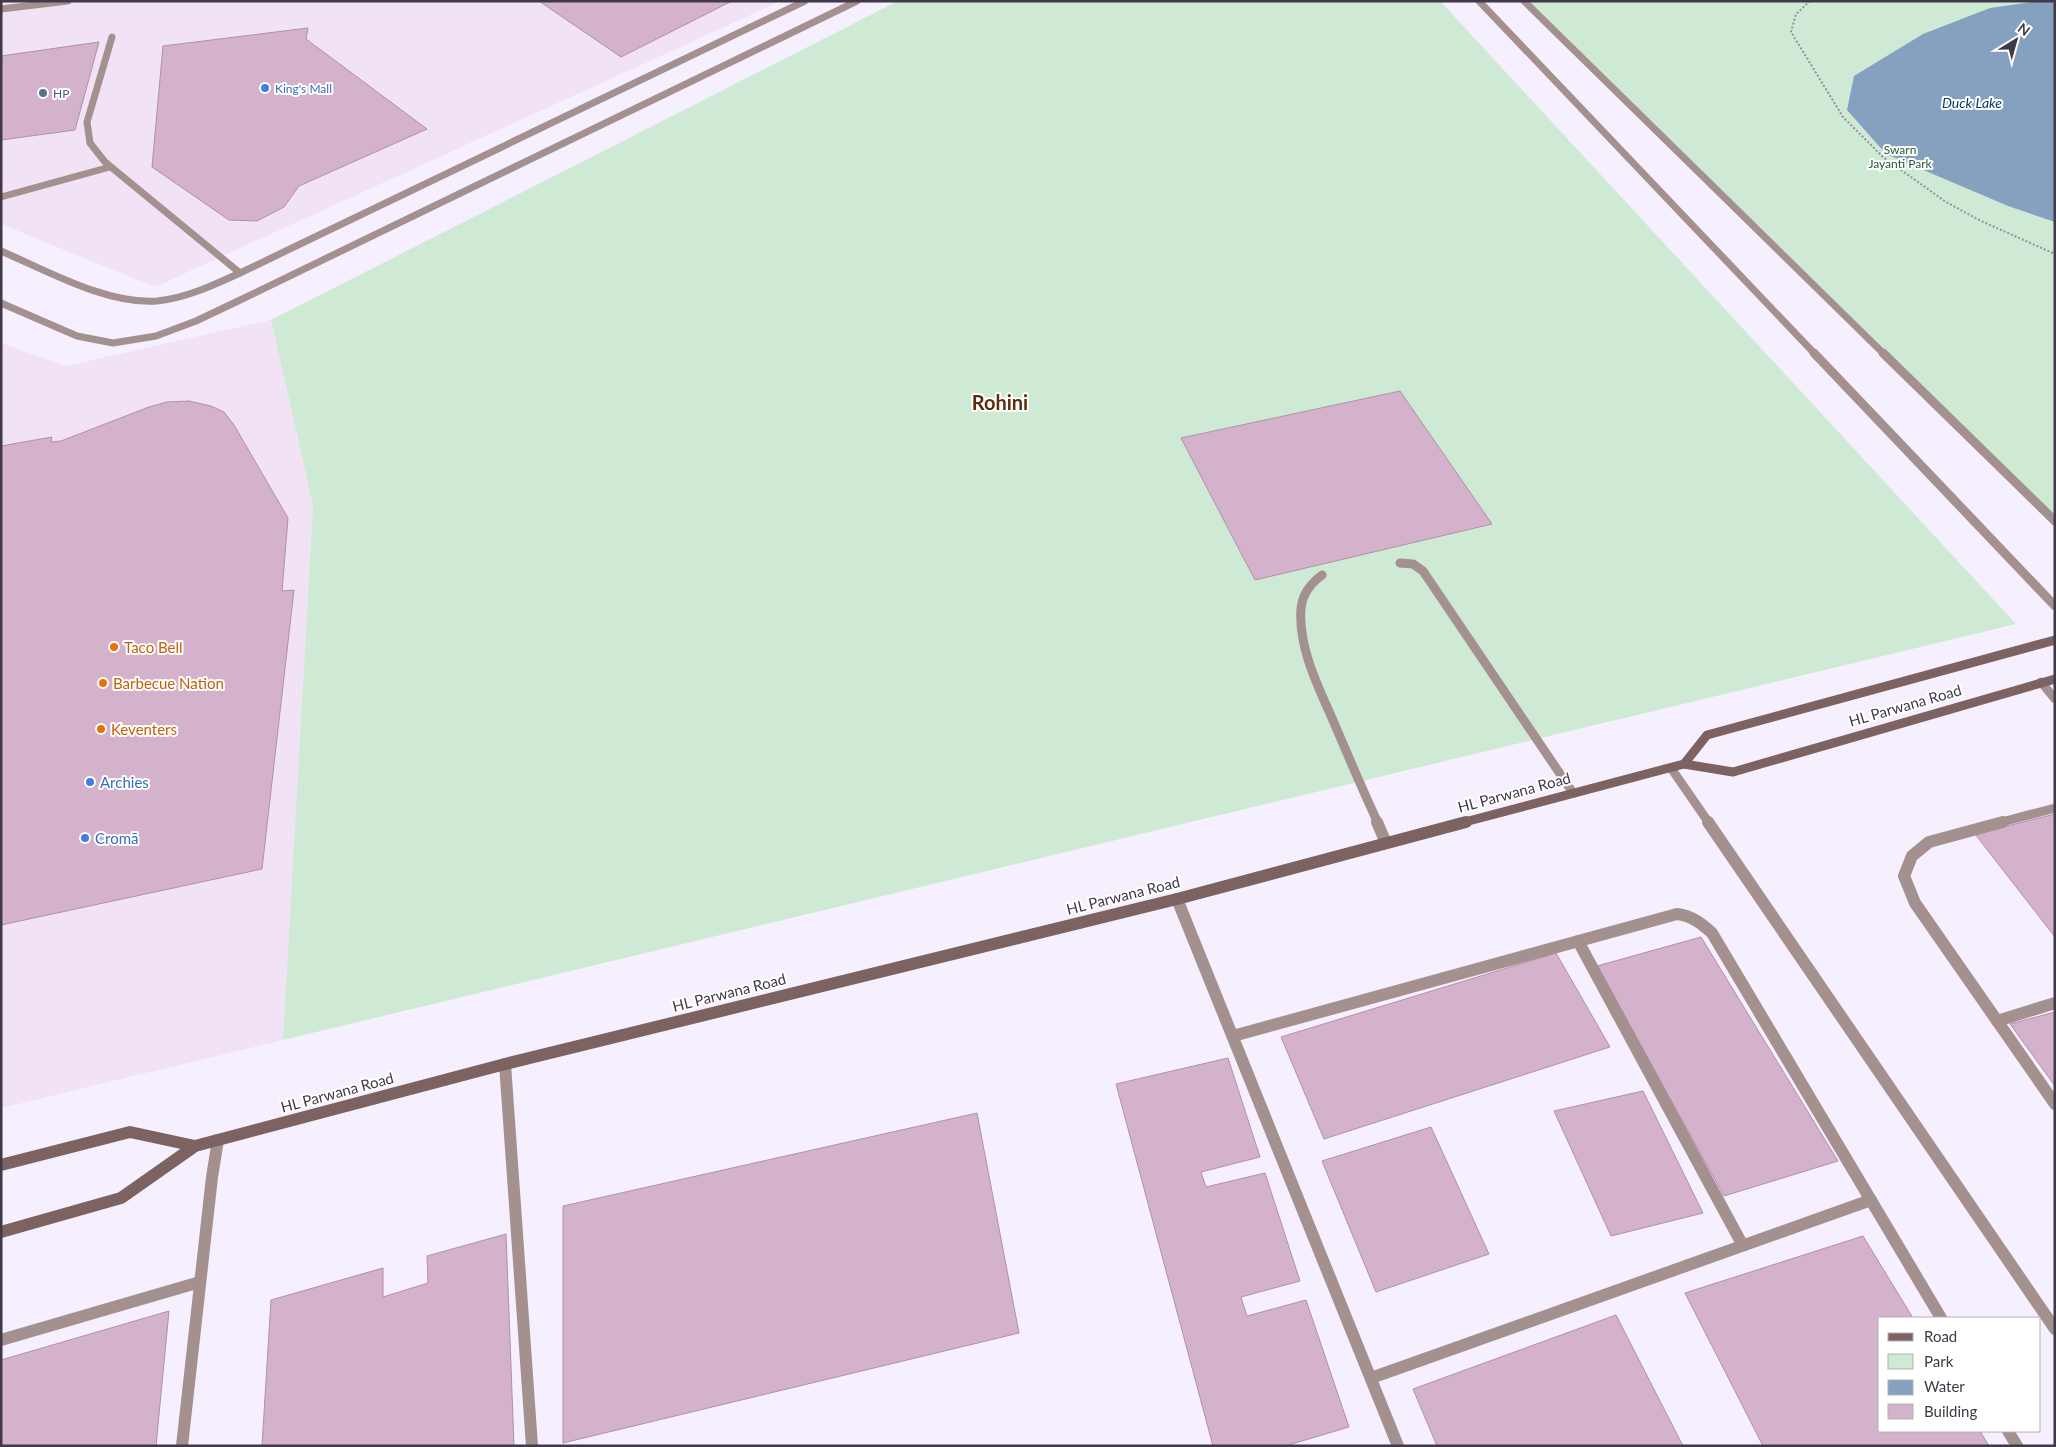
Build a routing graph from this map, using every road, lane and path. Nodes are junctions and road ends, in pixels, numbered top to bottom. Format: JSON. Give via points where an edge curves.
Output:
{"nodes":[{"id":1,"x":68,"y":1,"type":"edge"},
{"id":2,"x":804,"y":1,"type":"edge"},
{"id":3,"x":857,"y":1,"type":"edge"},
{"id":4,"x":1479,"y":1,"type":"edge"},
{"id":5,"x":1524,"y":1,"type":"edge"},
{"id":6,"x":1810,"y":1,"type":"edge"},
{"id":7,"x":1,"y":10,"type":"edge"},
{"id":8,"x":112,"y":37,"type":"dead end"},
{"id":9,"x":110,"y":167,"type":"junction"},
{"id":10,"x":1,"y":197,"type":"edge"},
{"id":11,"x":1,"y":251,"type":"edge"},
{"id":12,"x":2055,"y":254,"type":"edge"},
{"id":13,"x":240,"y":273,"type":"junction"},
{"id":14,"x":1,"y":303,"type":"edge"},
{"id":15,"x":2055,"y":521,"type":"edge"},
{"id":16,"x":1400,"y":563,"type":"dead end"},
{"id":17,"x":1322,"y":575,"type":"dead end"},
{"id":18,"x":2055,"y":606,"type":"edge"},
{"id":19,"x":2055,"y":640,"type":"edge"},
{"id":20,"x":2055,"y":679,"type":"edge"},
{"id":21,"x":2041,"y":682,"type":"junction"},
{"id":22,"x":2055,"y":699,"type":"edge"},
{"id":23,"x":1684,"y":764,"type":"junction"},
{"id":24,"x":1671,"y":768,"type":"junction"},
{"id":25,"x":1573,"y":794,"type":"junction"},
{"id":26,"x":2055,"y":808,"type":"edge"},
{"id":27,"x":1386,"y":843,"type":"junction"},
{"id":28,"x":1177,"y":898,"type":"junction"},
{"id":29,"x":1578,"y":941,"type":"junction"},
{"id":30,"x":2055,"y":1003,"type":"edge"},
{"id":31,"x":1997,"y":1021,"type":"junction"},
{"id":32,"x":1233,"y":1036,"type":"junction"},
{"id":33,"x":505,"y":1064,"type":"junction"},
{"id":34,"x":2055,"y":1104,"type":"edge"},
{"id":35,"x":218,"y":1140,"type":"junction"},
{"id":36,"x":195,"y":1146,"type":"junction"},
{"id":37,"x":1,"y":1165,"type":"edge"},
{"id":38,"x":1871,"y":1200,"type":"junction"},
{"id":39,"x":1,"y":1232,"type":"edge"},
{"id":40,"x":1742,"y":1244,"type":"junction"},
{"id":41,"x":200,"y":1282,"type":"junction"},
{"id":42,"x":1940,"y":1317,"type":"edge"},
{"id":43,"x":2055,"y":1329,"type":"edge"},
{"id":44,"x":1,"y":1340,"type":"edge"},
{"id":45,"x":1370,"y":1378,"type":"junction"},
{"id":46,"x":2009,"y":1432,"type":"edge"},
{"id":47,"x":182,"y":1446,"type":"edge"},
{"id":48,"x":532,"y":1446,"type":"edge"},
{"id":49,"x":1398,"y":1446,"type":"edge"},
{"id":50,"x":2017,"y":1446,"type":"edge"}],
"edges":[{"from":1,"to":7,"type":"street"},
{"from":2,"to":13,"type":"street"},
{"from":3,"to":14,"type":"street","via":[[236,302],[156,336],[113,343],[77,336]]},
{"from":4,"to":18,"type":"street"},
{"from":5,"to":15,"type":"street"},
{"from":6,"to":12,"type":"path","via":[[1798,8],[1792,18],[1791,32],[1843,117],[1882,157],[1946,202],[1980,221]]},
{"from":8,"to":9,"type":"street","via":[[87,122],[90,143]]},
{"from":9,"to":10,"type":"street"},
{"from":9,"to":13,"type":"street"},
{"from":11,"to":13,"type":"street","via":[[122,299],[155,302],[188,295]]},
{"from":16,"to":25,"type":"street","via":[[1413,564],[1423,571]]},
{"from":17,"to":27,"type":"street","via":[[1309,584],[1300,613],[1307,652],[1315,678]]},
{"from":19,"to":23,"type":"street","via":[[1707,735]]},
{"from":20,"to":21,"type":"street","name":"HL Parwana Road"},
{"from":21,"to":22,"type":"street"},
{"from":21,"to":23,"type":"street","name":"HL Parwana Road","via":[[1733,772]]},
{"from":23,"to":24,"type":"street","name":"HL Parwana Road"},
{"from":24,"to":25,"type":"street","name":"HL Parwana Road"},
{"from":24,"to":43,"type":"street"},
{"from":25,"to":27,"type":"street","name":"HL Parwana Road"},
{"from":26,"to":31,"type":"street","via":[[1929,842],[1912,856],[1904,876],[1915,903]]},
{"from":27,"to":28,"type":"street","name":"HL Parwana Road"},
{"from":28,"to":32,"type":"street"},
{"from":28,"to":33,"type":"street","name":"HL Parwana Road"},
{"from":29,"to":32,"type":"street"},
{"from":29,"to":38,"type":"street","via":[[1677,914],[1687,914],[1698,920],[1712,933]]},
{"from":29,"to":40,"type":"street"},
{"from":30,"to":31,"type":"street"},
{"from":31,"to":34,"type":"street"},
{"from":32,"to":45,"type":"street"},
{"from":33,"to":35,"type":"street","name":"HL Parwana Road"},
{"from":33,"to":48,"type":"street"},
{"from":35,"to":36,"type":"street","name":"HL Parwana Road"},
{"from":35,"to":41,"type":"street"},
{"from":36,"to":37,"type":"street","name":"HL Parwana Road","via":[[130,1132]]},
{"from":36,"to":39,"type":"street","name":"HL Parwana Road","via":[[121,1198]]},
{"from":38,"to":40,"type":"street"},
{"from":38,"to":42,"type":"street"},
{"from":40,"to":45,"type":"street"},
{"from":41,"to":44,"type":"street"},
{"from":41,"to":47,"type":"street"},
{"from":45,"to":49,"type":"street"},
{"from":46,"to":50,"type":"street"}]}
